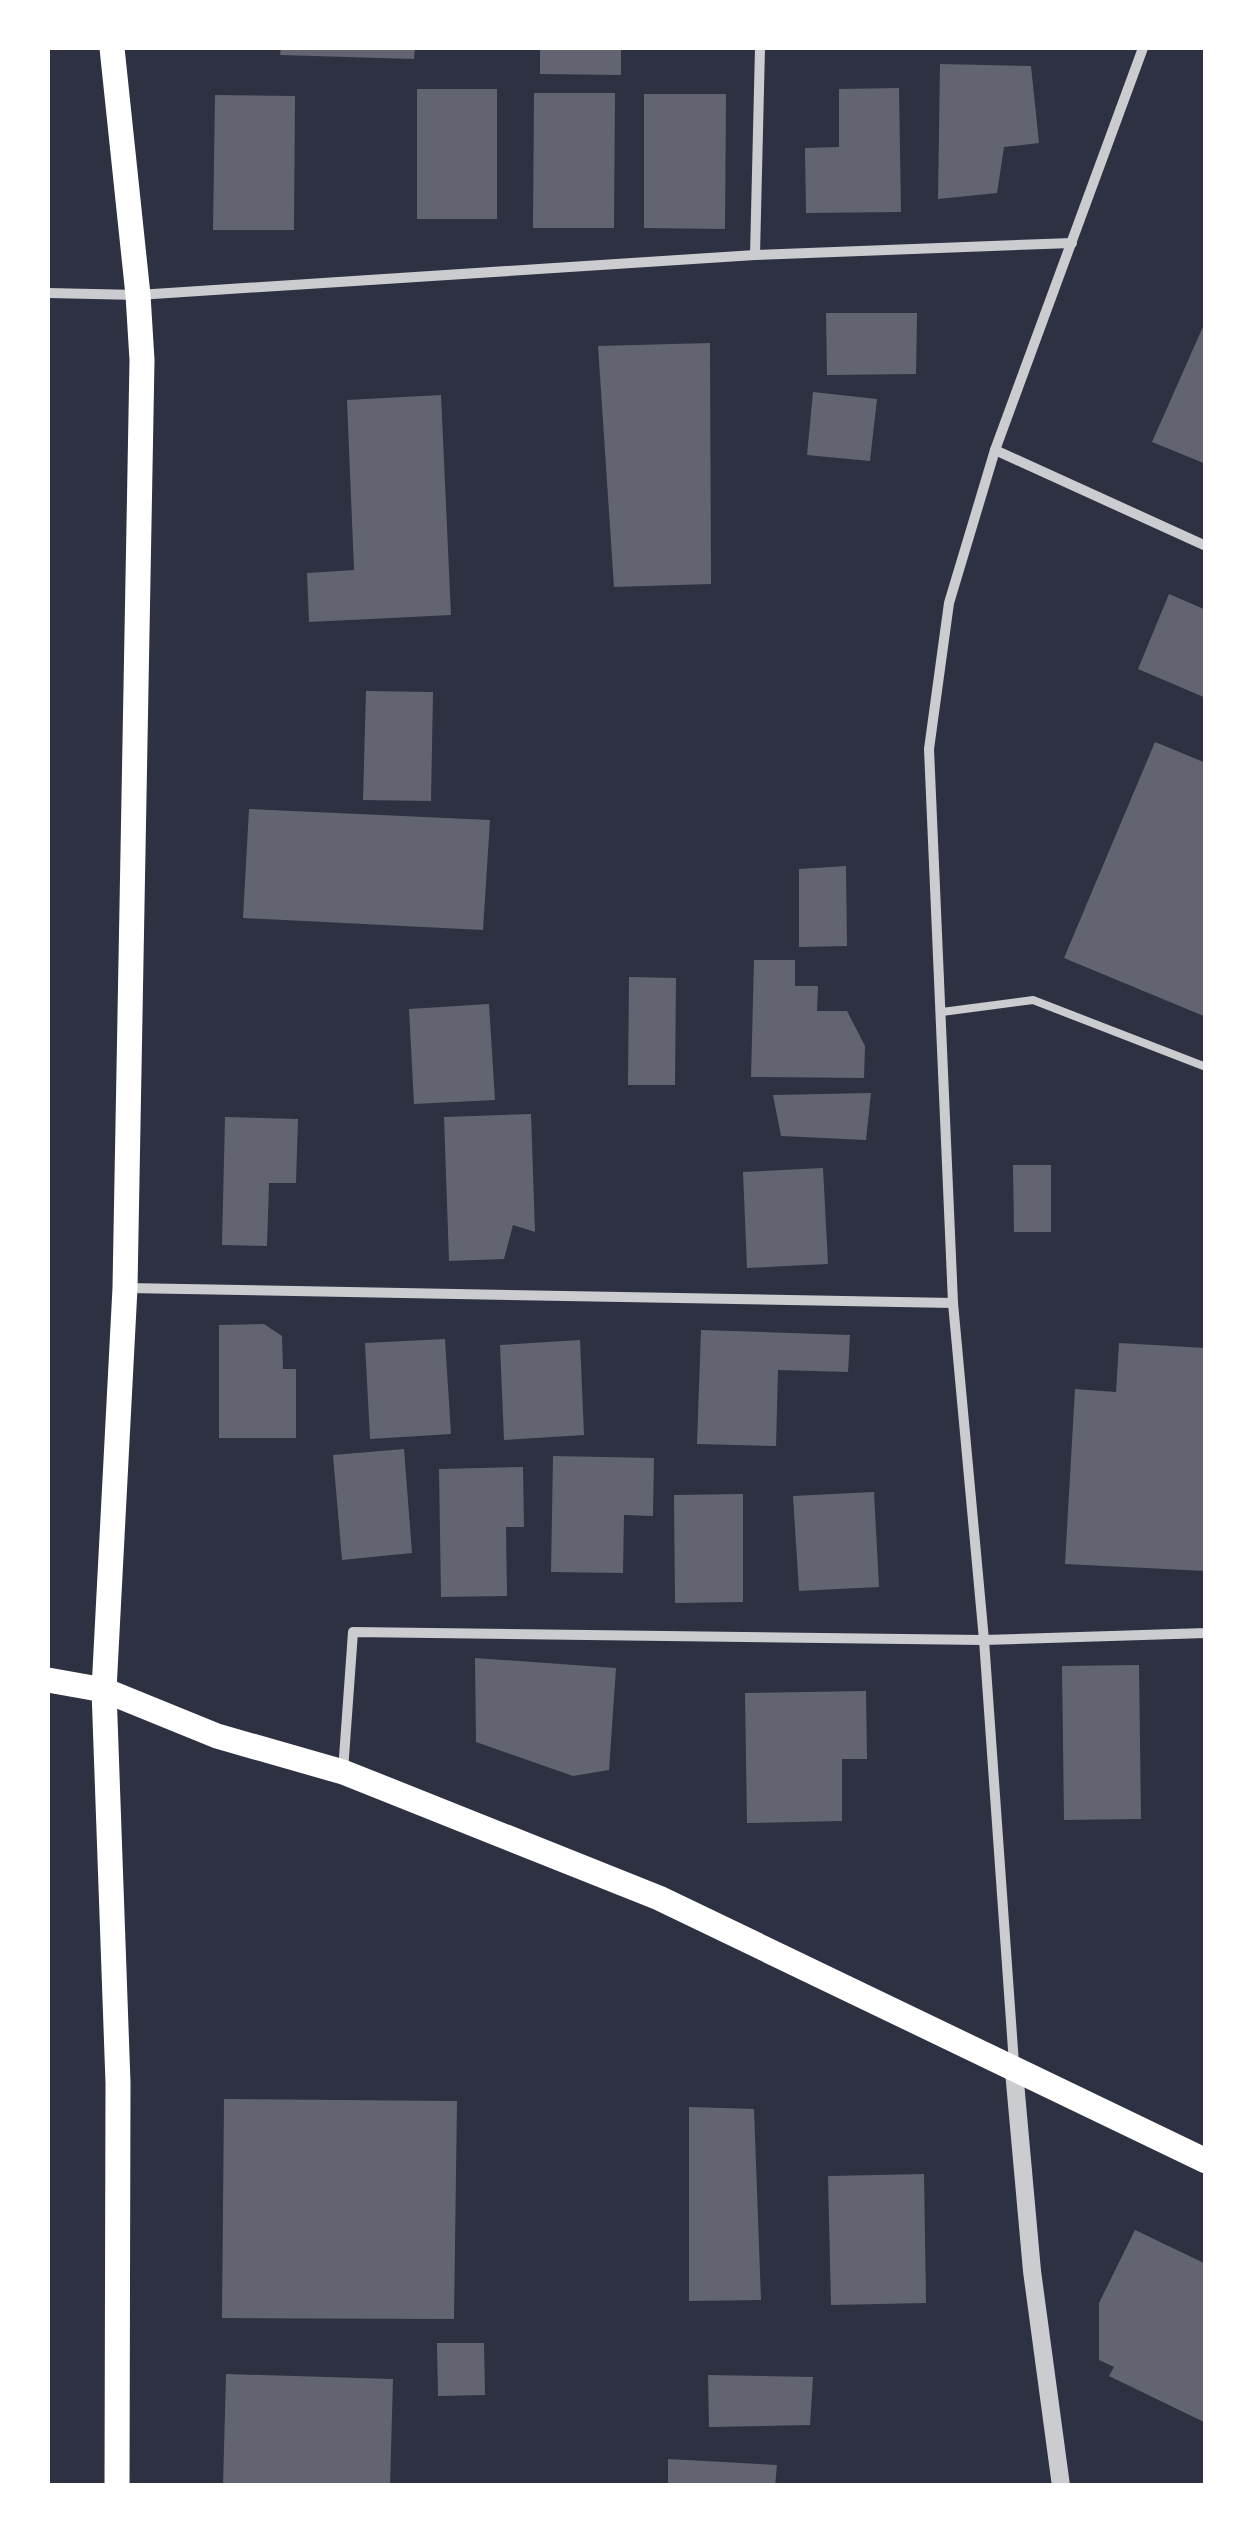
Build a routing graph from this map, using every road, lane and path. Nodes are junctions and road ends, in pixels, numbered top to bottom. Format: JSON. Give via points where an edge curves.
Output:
{"nodes":[{"id":1,"x":112,"y":48,"type":"edge"},
{"id":2,"x":760,"y":48,"type":"edge"},
{"id":3,"x":1143,"y":48,"type":"edge"},
{"id":4,"x":1072,"y":243,"type":"junction"},
{"id":5,"x":755,"y":254,"type":"junction"},
{"id":6,"x":48,"y":293,"type":"edge"},
{"id":7,"x":138,"y":294,"type":"junction"},
{"id":8,"x":995,"y":450,"type":"junction"},
{"id":9,"x":1206,"y":546,"type":"edge"},
{"id":10,"x":942,"y":1012,"type":"junction"},
{"id":11,"x":1206,"y":1067,"type":"edge"},
{"id":12,"x":125,"y":1288,"type":"junction"},
{"id":13,"x":953,"y":1302,"type":"junction"},
{"id":14,"x":1206,"y":1633,"type":"edge"},
{"id":15,"x":984,"y":1640,"type":"junction"},
{"id":16,"x":48,"y":1680,"type":"edge"},
{"id":17,"x":104,"y":1690,"type":"junction"},
{"id":18,"x":343,"y":1772,"type":"junction"},
{"id":19,"x":1014,"y":2071,"type":"junction"},
{"id":20,"x":1206,"y":2161,"type":"edge"},
{"id":21,"x":117,"y":2486,"type":"edge"},
{"id":22,"x":1062,"y":2486,"type":"edge"}],
"edges":[{"from":1,"to":7,"type":"main road"},
{"from":2,"to":5,"type":"street"},
{"from":3,"to":4,"type":"street"},
{"from":4,"to":5,"type":"street"},
{"from":4,"to":8,"type":"street"},
{"from":5,"to":7,"type":"street"},
{"from":6,"to":7,"type":"street"},
{"from":7,"to":12,"type":"main road"},
{"from":8,"to":9,"type":"street"},
{"from":8,"to":10,"type":"street","via":[[949,603],[929,749]]},
{"from":10,"to":11,"type":"lane","via":[[1033,1000]]},
{"from":10,"to":13,"type":"street"},
{"from":12,"to":13,"type":"street"},
{"from":12,"to":17,"type":"main road"},
{"from":13,"to":15,"type":"street"},
{"from":14,"to":15,"type":"street"},
{"from":15,"to":18,"type":"street","via":[[353,1632]]},
{"from":15,"to":19,"type":"street"},
{"from":16,"to":17,"type":"main road"},
{"from":17,"to":18,"type":"main road","via":[[217,1736]]},
{"from":17,"to":21,"type":"main road","via":[[118,2083]]},
{"from":18,"to":19,"type":"main road","via":[[659,1898]]},
{"from":19,"to":20,"type":"main road"},
{"from":19,"to":22,"type":"street","via":[[1032,2271]]}]}
